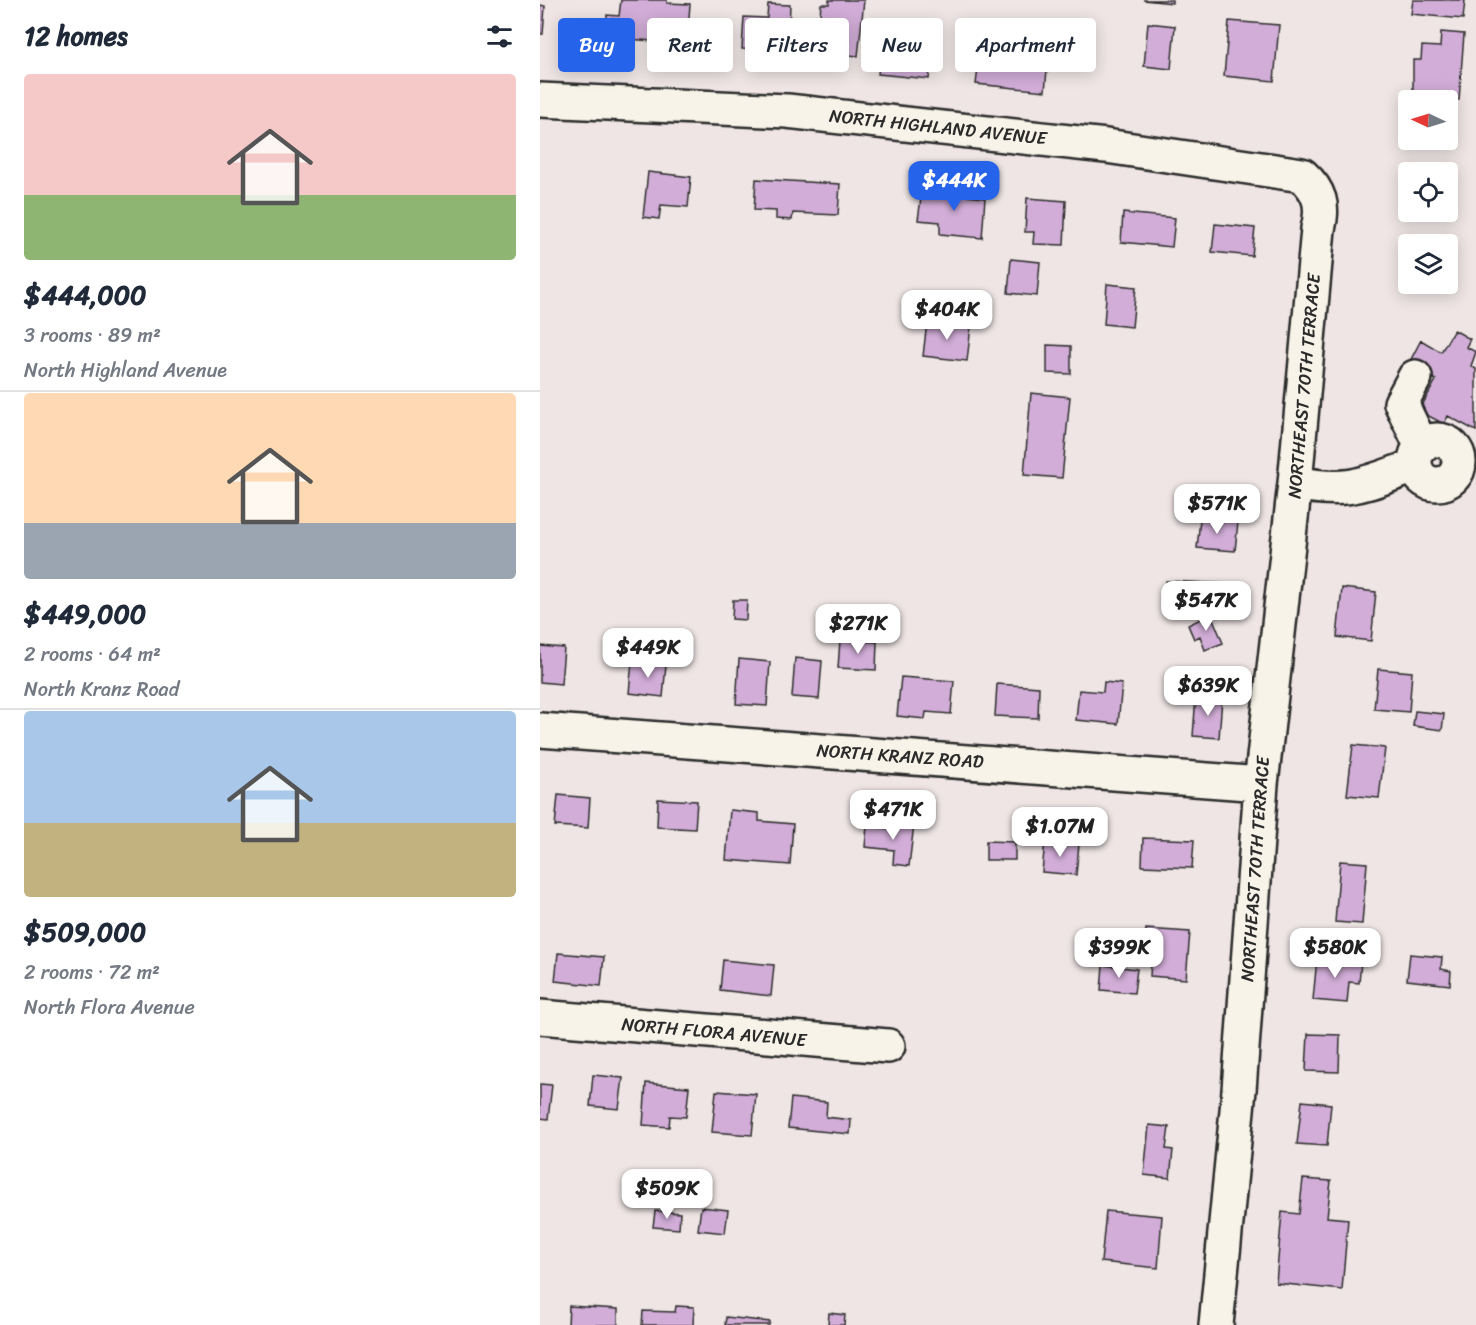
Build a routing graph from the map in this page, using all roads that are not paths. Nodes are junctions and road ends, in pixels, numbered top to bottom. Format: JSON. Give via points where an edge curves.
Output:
{"nodes":[{"id":1,"x":540,"y":100,"type":"edge"},
{"id":2,"x":1321,"y":199,"type":"joint"},
{"id":3,"x":1415,"y":377,"type":"dead end"},
{"id":4,"x":1419,"y":456,"type":"junction"},
{"id":5,"x":1466,"y":476,"type":"edge"},
{"id":6,"x":1295,"y":483,"type":"junction"},
{"id":7,"x":540,"y":730,"type":"edge"},
{"id":8,"x":1261,"y":784,"type":"junction"},
{"id":9,"x":540,"y":1017,"type":"edge"},
{"id":10,"x":888,"y":1046,"type":"dead end"},
{"id":11,"x":1216,"y":1325,"type":"edge"}],
"edges":[{"from":1,"to":2,"type":"street","name":"NORTH HIGHLAND AVENUE","via":[[787,111],[1106,146],[1302,175],[1314,185]]},
{"from":2,"to":6,"type":"street","name":"NORTHEAST 70TH TERRACE"},
{"from":3,"to":4,"type":"street","via":[[1401,403]]},
{"from":4,"to":5,"type":"street","via":[[1422,479],[1429,483],[1440,484]]},
{"from":4,"to":6,"type":"street","via":[[1354,488]]},
{"from":6,"to":8,"type":"street","name":"NORTHEAST 70TH TERRACE"},
{"from":7,"to":8,"type":"street","name":"NORTH KRANZ ROAD"},
{"from":8,"to":11,"type":"street","name":"NORTHEAST 70TH TERRACE","via":[[1239,1090]]},
{"from":9,"to":10,"type":"street","name":"NORTH FLORA AVENUE"}]}
